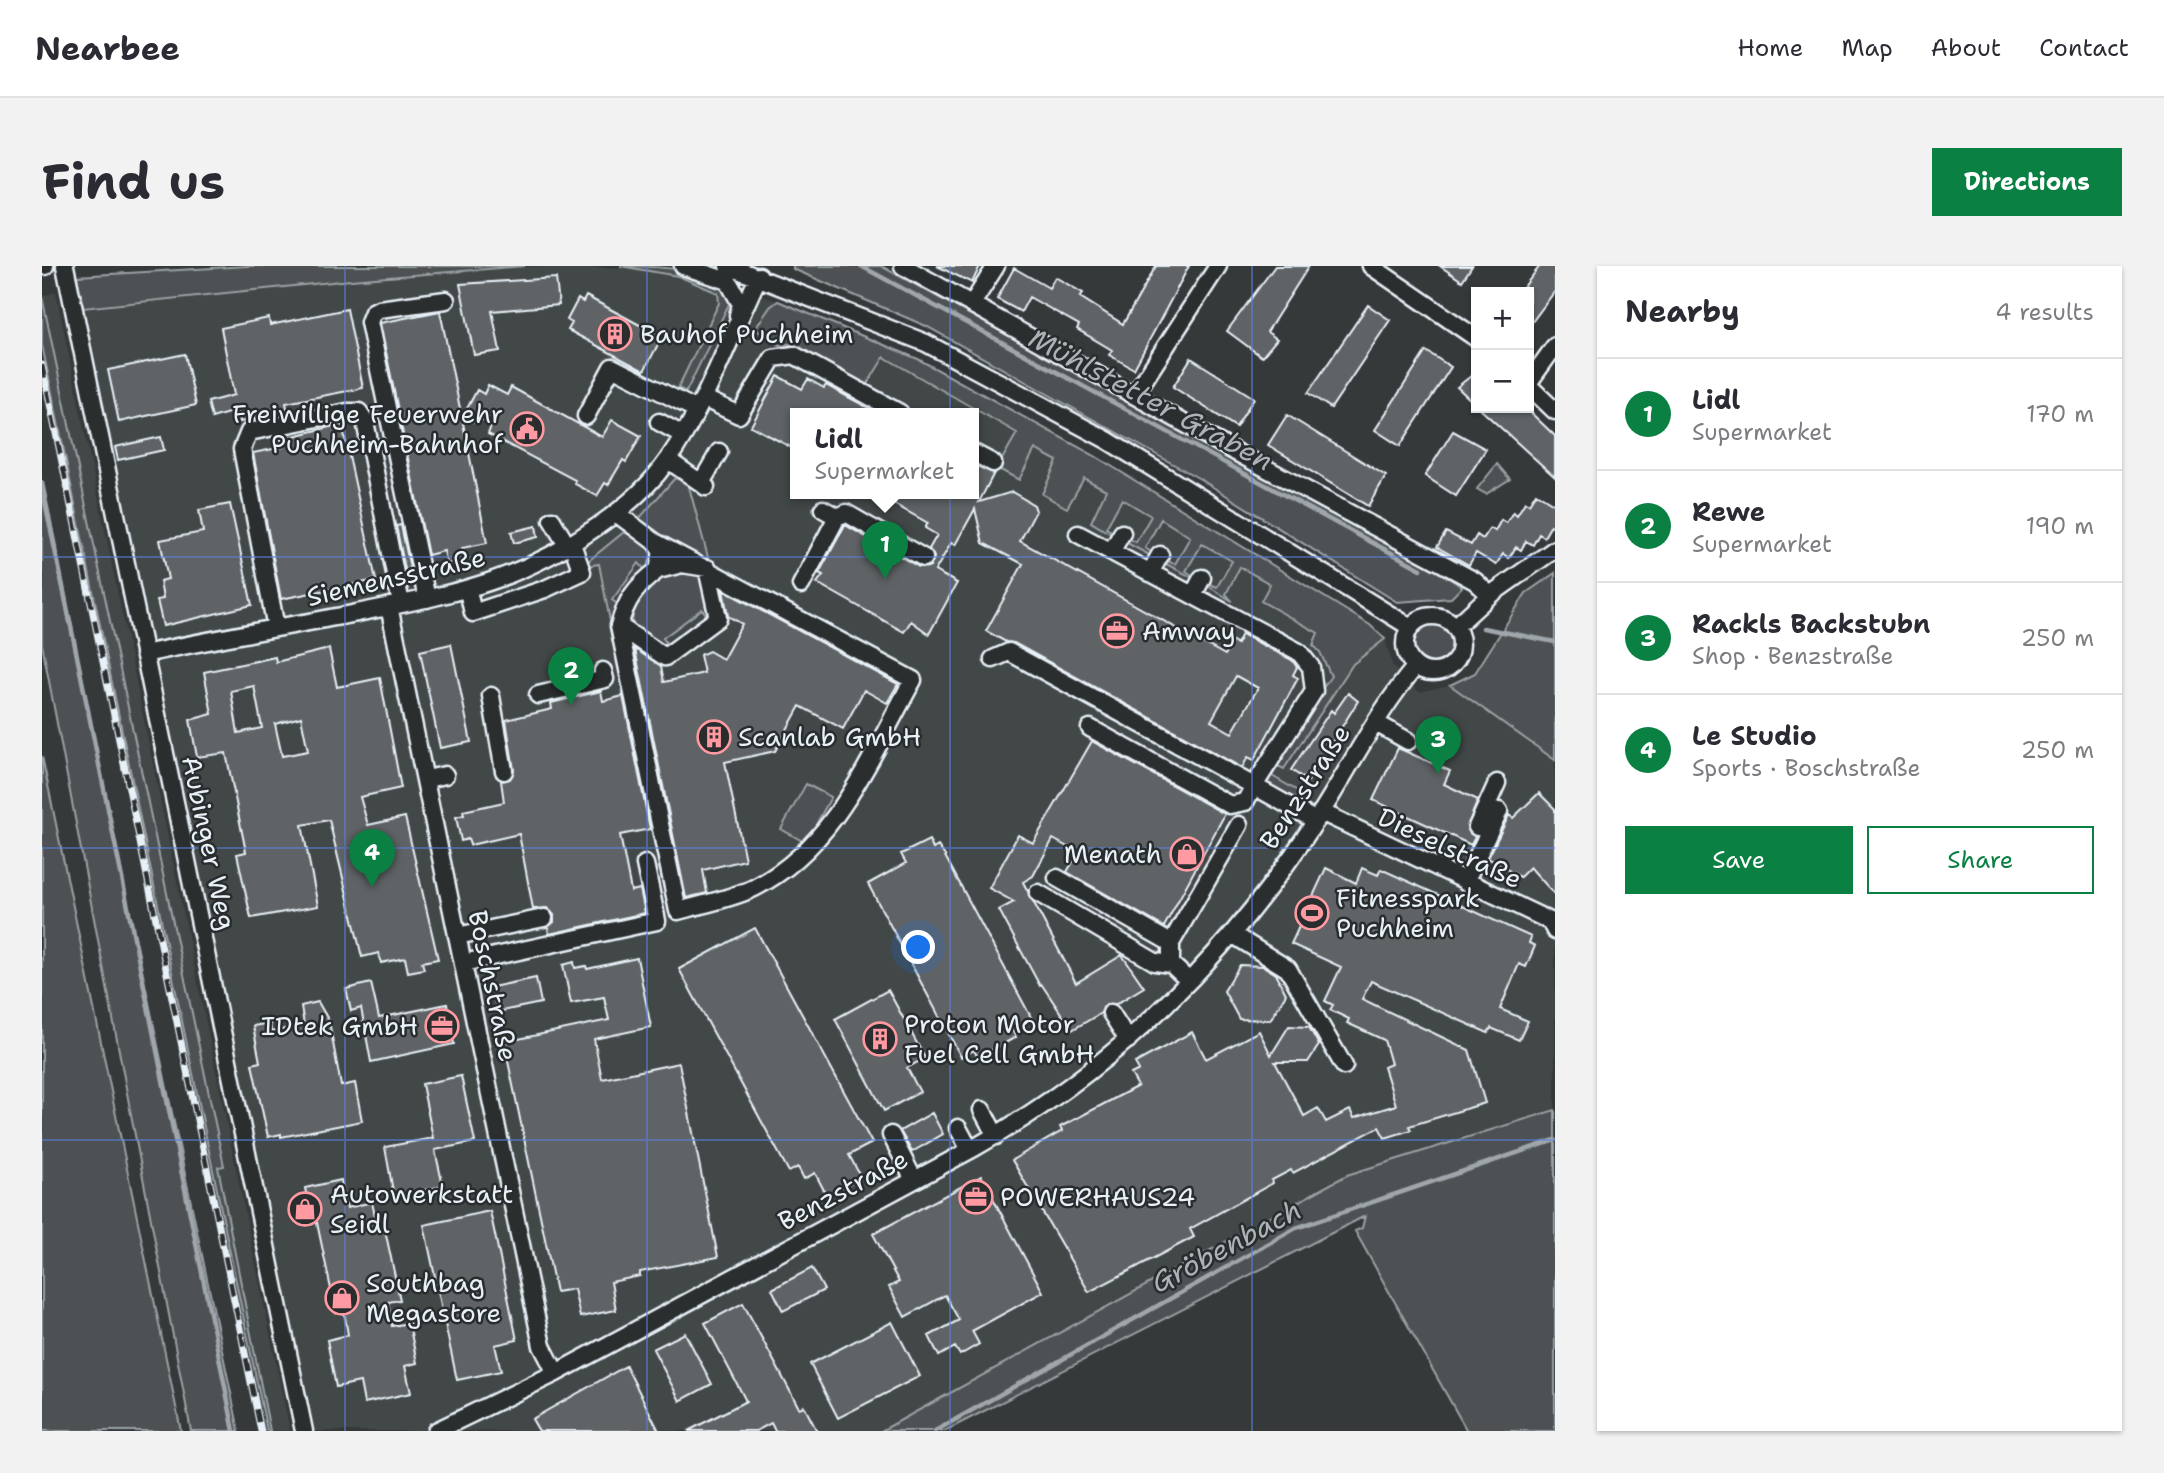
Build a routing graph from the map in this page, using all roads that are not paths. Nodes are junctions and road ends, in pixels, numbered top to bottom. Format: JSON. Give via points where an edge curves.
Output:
{"nodes":[{"id":1,"x":65,"y":266,"type":"edge"},
{"id":2,"x":683,"y":266,"type":"edge"},
{"id":3,"x":728,"y":266,"type":"edge"},
{"id":4,"x":903,"y":266,"type":"edge"},
{"id":5,"x":996,"y":266,"type":"edge"},
{"id":6,"x":1219,"y":266,"type":"edge"},
{"id":7,"x":1371,"y":266,"type":"edge"},
{"id":8,"x":758,"y":276,"type":"junction"},
{"id":9,"x":446,"y":300,"type":"dead end"},
{"id":10,"x":972,"y":304,"type":"junction"},
{"id":11,"x":737,"y":321,"type":"junction"},
{"id":12,"x":1471,"y":335,"type":"edge"},
{"id":13,"x":1555,"y":346,"type":"edge"},
{"id":14,"x":1534,"y":377,"type":"edge"},
{"id":15,"x":1534,"y":389,"type":"edge"},
{"id":16,"x":1135,"y":394,"type":"junction"},
{"id":17,"x":700,"y":404,"type":"junction"},
{"id":18,"x":891,"y":408,"type":"edge"},
{"id":19,"x":1555,"y":411,"type":"edge"},
{"id":20,"x":586,"y":416,"type":"dead end"},
{"id":21,"x":659,"y":422,"type":"dead end"},
{"id":22,"x":683,"y":435,"type":"junction"},
{"id":23,"x":719,"y":452,"type":"dead end"},
{"id":24,"x":979,"y":456,"type":"edge"},
{"id":25,"x":668,"y":460,"type":"junction"},
{"id":26,"x":993,"y":463,"type":"dead end"},
{"id":27,"x":616,"y":513,"type":"junction"},
{"id":28,"x":552,"y":520,"type":"dead end"},
{"id":29,"x":1122,"y":533,"type":"dead end"},
{"id":30,"x":1078,"y":534,"type":"dead end"},
{"id":31,"x":655,"y":542,"type":"junction"},
{"id":32,"x":570,"y":546,"type":"junction"},
{"id":33,"x":1555,"y":549,"type":"edge"},
{"id":34,"x":1111,"y":552,"type":"junction"},
{"id":35,"x":1160,"y":555,"type":"dead end"},
{"id":36,"x":924,"y":558,"type":"dead end"},
{"id":37,"x":707,"y":568,"type":"junction"},
{"id":38,"x":658,"y":570,"type":"junction"},
{"id":39,"x":1150,"y":573,"type":"junction"},
{"id":40,"x":1202,"y":578,"type":"dead end"},
{"id":41,"x":801,"y":586,"type":"dead end"},
{"id":42,"x":468,"y":591,"type":"junction"},
{"id":43,"x":1193,"y":595,"type":"junction"},
{"id":44,"x":1490,"y":595,"type":"junction"},
{"id":45,"x":426,"y":599,"type":"junction"},
{"id":46,"x":1242,"y":602,"type":"dead end"},
{"id":47,"x":395,"y":605,"type":"junction"},
{"id":48,"x":1234,"y":617,"type":"junction"},
{"id":49,"x":619,"y":626,"type":"junction"},
{"id":50,"x":1410,"y":627,"type":"junction"},
{"id":51,"x":1455,"y":627,"type":"junction"},
{"id":52,"x":276,"y":628,"type":"junction"},
{"id":53,"x":144,"y":654,"type":"junction"},
{"id":54,"x":993,"y":659,"type":"dead end"},
{"id":55,"x":1416,"y":666,"type":"junction"},
{"id":56,"x":603,"y":671,"type":"dead end"},
{"id":57,"x":538,"y":695,"type":"dead end"},
{"id":58,"x":491,"y":696,"type":"dead end"},
{"id":59,"x":1376,"y":723,"type":"junction"},
{"id":60,"x":1090,"y":728,"type":"dead end"},
{"id":61,"x":1408,"y":741,"type":"dead end"},
{"id":62,"x":504,"y":771,"type":"dead end"},
{"id":63,"x":445,"y":775,"type":"dead end"},
{"id":64,"x":427,"y":779,"type":"junction"},
{"id":65,"x":1497,"y":783,"type":"dead end"},
{"id":66,"x":1254,"y":786,"type":"junction"},
{"id":67,"x":1499,"y":811,"type":"dead end"},
{"id":68,"x":1318,"y":817,"type":"junction"},
{"id":69,"x":1239,"y":825,"type":"dead end"},
{"id":70,"x":1477,"y":827,"type":"dead end"},
{"id":71,"x":645,"y":864,"type":"dead end"},
{"id":72,"x":1057,"y":878,"type":"dead end"},
{"id":73,"x":1465,"y":882,"type":"junction"},
{"id":74,"x":1038,"y":893,"type":"dead end"},
{"id":75,"x":544,"y":918,"type":"dead end"},
{"id":76,"x":1555,"y":931,"type":"edge"},
{"id":77,"x":1232,"y":934,"type":"junction"},
{"id":78,"x":457,"y":936,"type":"junction"},
{"id":79,"x":1171,"y":943,"type":"junction"},
{"id":80,"x":463,"y":963,"type":"junction"},
{"id":81,"x":1171,"y":964,"type":"junction"},
{"id":82,"x":1189,"y":981,"type":"junction"},
{"id":83,"x":1111,"y":1013,"type":"dead end"},
{"id":84,"x":1128,"y":1040,"type":"junction"},
{"id":85,"x":1344,"y":1066,"type":"dead end"},
{"id":86,"x":1068,"y":1067,"type":"dead end"},
{"id":87,"x":1076,"y":1082,"type":"junction"},
{"id":88,"x":982,"y":1111,"type":"dead end"},
{"id":89,"x":958,"y":1128,"type":"dead end"},
{"id":90,"x":891,"y":1135,"type":"dead end"},
{"id":91,"x":996,"y":1136,"type":"junction"},
{"id":92,"x":970,"y":1150,"type":"junction"},
{"id":93,"x":914,"y":1180,"type":"junction"},
{"id":94,"x":556,"y":1373,"type":"junction"},
{"id":95,"x":304,"y":1431,"type":"edge"},
{"id":96,"x":436,"y":1431,"type":"edge"}],
"edges":[{"from":1,"to":53,"type":"street","name":"Aubinger Weg"},
{"from":2,"to":11,"type":"street","via":[[728,281],[741,304]]},
{"from":3,"to":8,"type":"street"},
{"from":4,"to":10,"type":"street"},
{"from":5,"to":10,"type":"street"},
{"from":6,"to":16,"type":"street"},
{"from":7,"to":12,"type":"street"},
{"from":8,"to":11,"type":"street","name":"Siemensstraße"},
{"from":8,"to":50,"type":"street","via":[[926,343],[1095,433]]},
{"from":9,"to":45,"type":"street","via":[[379,309],[369,322]]},
{"from":10,"to":16,"type":"street"},
{"from":11,"to":17,"type":"street","name":"Siemensstraße"},
{"from":13,"to":14,"type":"street"},
{"from":15,"to":19,"type":"street"},
{"from":16,"to":44,"type":"street","via":[[1475,580]]},
{"from":17,"to":18,"type":"street","via":[[739,415],[773,358],[794,355]]},
{"from":17,"to":20,"type":"street","via":[[612,367]]},
{"from":17,"to":22,"type":"street","name":"Siemensstraße"},
{"from":21,"to":22,"type":"street"},
{"from":22,"to":25,"type":"street","name":"Siemensstraße"},
{"from":23,"to":25,"type":"street","via":[[703,485]]},
{"from":24,"to":26,"type":"street"},
{"from":25,"to":27,"type":"street","name":"Siemensstraße"},
{"from":27,"to":31,"type":"street"},
{"from":27,"to":32,"type":"street","name":"Siemensstraße"},
{"from":28,"to":32,"type":"street"},
{"from":29,"to":34,"type":"street"},
{"from":30,"to":34,"type":"street"},
{"from":31,"to":37,"type":"street"},
{"from":31,"to":38,"type":"street","via":[[662,552]]},
{"from":32,"to":42,"type":"street","name":"Siemensstraße","via":[[525,570]]},
{"from":32,"to":42,"type":"street","via":[[582,572],[545,589],[472,613]]},
{"from":33,"to":44,"type":"street"},
{"from":34,"to":39,"type":"street"},
{"from":35,"to":39,"type":"street"},
{"from":36,"to":41,"type":"street","via":[[846,513],[830,513],[811,547]]},
{"from":37,"to":38,"type":"street","via":[[682,564]]},
{"from":37,"to":49,"type":"street","via":[[718,618],[665,657]]},
{"from":37,"to":49,"type":"street","via":[[913,680],[824,833],[797,860],[739,894],[678,911]]},
{"from":38,"to":49,"type":"street","via":[[625,602]]},
{"from":39,"to":43,"type":"street"},
{"from":40,"to":43,"type":"street"},
{"from":42,"to":45,"type":"street","name":"Siemensstraße"},
{"from":43,"to":48,"type":"street"},
{"from":44,"to":51,"type":"street"},
{"from":45,"to":47,"type":"street","name":"Siemensstraße"},
{"from":46,"to":48,"type":"street"},
{"from":47,"to":52,"type":"street","name":"Siemensstraße"},
{"from":47,"to":52,"type":"street","name":"Boschstraße","via":[[365,421],[359,412],[346,412],[249,432],[243,440]]},
{"from":47,"to":64,"type":"street","name":"Boschstraße"},
{"from":48,"to":66,"type":"street","via":[[1299,652],[1311,667],[1314,691]]},
{"from":50,"to":51,"type":"street","via":[[1422,618],[1436,616]]},
{"from":50,"to":55,"type":"street","via":[[1405,648]]},
{"from":51,"to":55,"type":"street","via":[[1460,645],[1453,663],[1435,672]]},
{"from":52,"to":53,"type":"street","name":"Siemensstraße"},
{"from":53,"to":95,"type":"street","name":"Aubinger Weg"},
{"from":54,"to":66,"type":"street","name":"Dieselstraße","via":[[1009,652],[1029,672],[1061,691]]},
{"from":55,"to":59,"type":"street","name":"Benzstraße"},
{"from":56,"to":57,"type":"street","via":[[605,679],[567,684]]},
{"from":58,"to":62,"type":"street"},
{"from":59,"to":61,"type":"street"},
{"from":59,"to":68,"type":"street","name":"Benzstraße"},
{"from":60,"to":66,"type":"street","via":[[1230,805],[1245,802]]},
{"from":63,"to":64,"type":"street"},
{"from":64,"to":78,"type":"street","name":"Boschstraße","via":[[456,908]]},
{"from":65,"to":70,"type":"street"},
{"from":66,"to":68,"type":"street","name":"Dieselstraße"},
{"from":67,"to":73,"type":"street"},
{"from":68,"to":73,"type":"street","name":"Dieselstraße"},
{"from":68,"to":77,"type":"street","name":"Benzstraße"},
{"from":69,"to":79,"type":"street"},
{"from":71,"to":80,"type":"street","via":[[657,921]]},
{"from":72,"to":79,"type":"street"},
{"from":73,"to":76,"type":"street","name":"Dieselstraße","via":[[1550,921]]},
{"from":74,"to":81,"type":"street","via":[[1155,962]]},
{"from":75,"to":78,"type":"street"},
{"from":77,"to":82,"type":"street","name":"Benzstraße"},
{"from":77,"to":85,"type":"street","via":[[1288,969]]},
{"from":78,"to":80,"type":"street","name":"Boschstraße"},
{"from":79,"to":81,"type":"street"},
{"from":80,"to":94,"type":"street","name":"Boschstraße","via":[[542,1346]]},
{"from":81,"to":82,"type":"street"},
{"from":82,"to":84,"type":"street","name":"Benzstraße"},
{"from":83,"to":84,"type":"street"},
{"from":84,"to":87,"type":"street","name":"Benzstraße"},
{"from":86,"to":87,"type":"street"},
{"from":87,"to":91,"type":"street","name":"Benzstraße"},
{"from":88,"to":91,"type":"street"},
{"from":89,"to":92,"type":"street"},
{"from":90,"to":93,"type":"street"},
{"from":91,"to":92,"type":"street","name":"Benzstraße"},
{"from":92,"to":93,"type":"street","name":"Benzstraße"},
{"from":93,"to":94,"type":"street","name":"Benzstraße"},
{"from":94,"to":96,"type":"street","name":"Benzstraße"}]}
